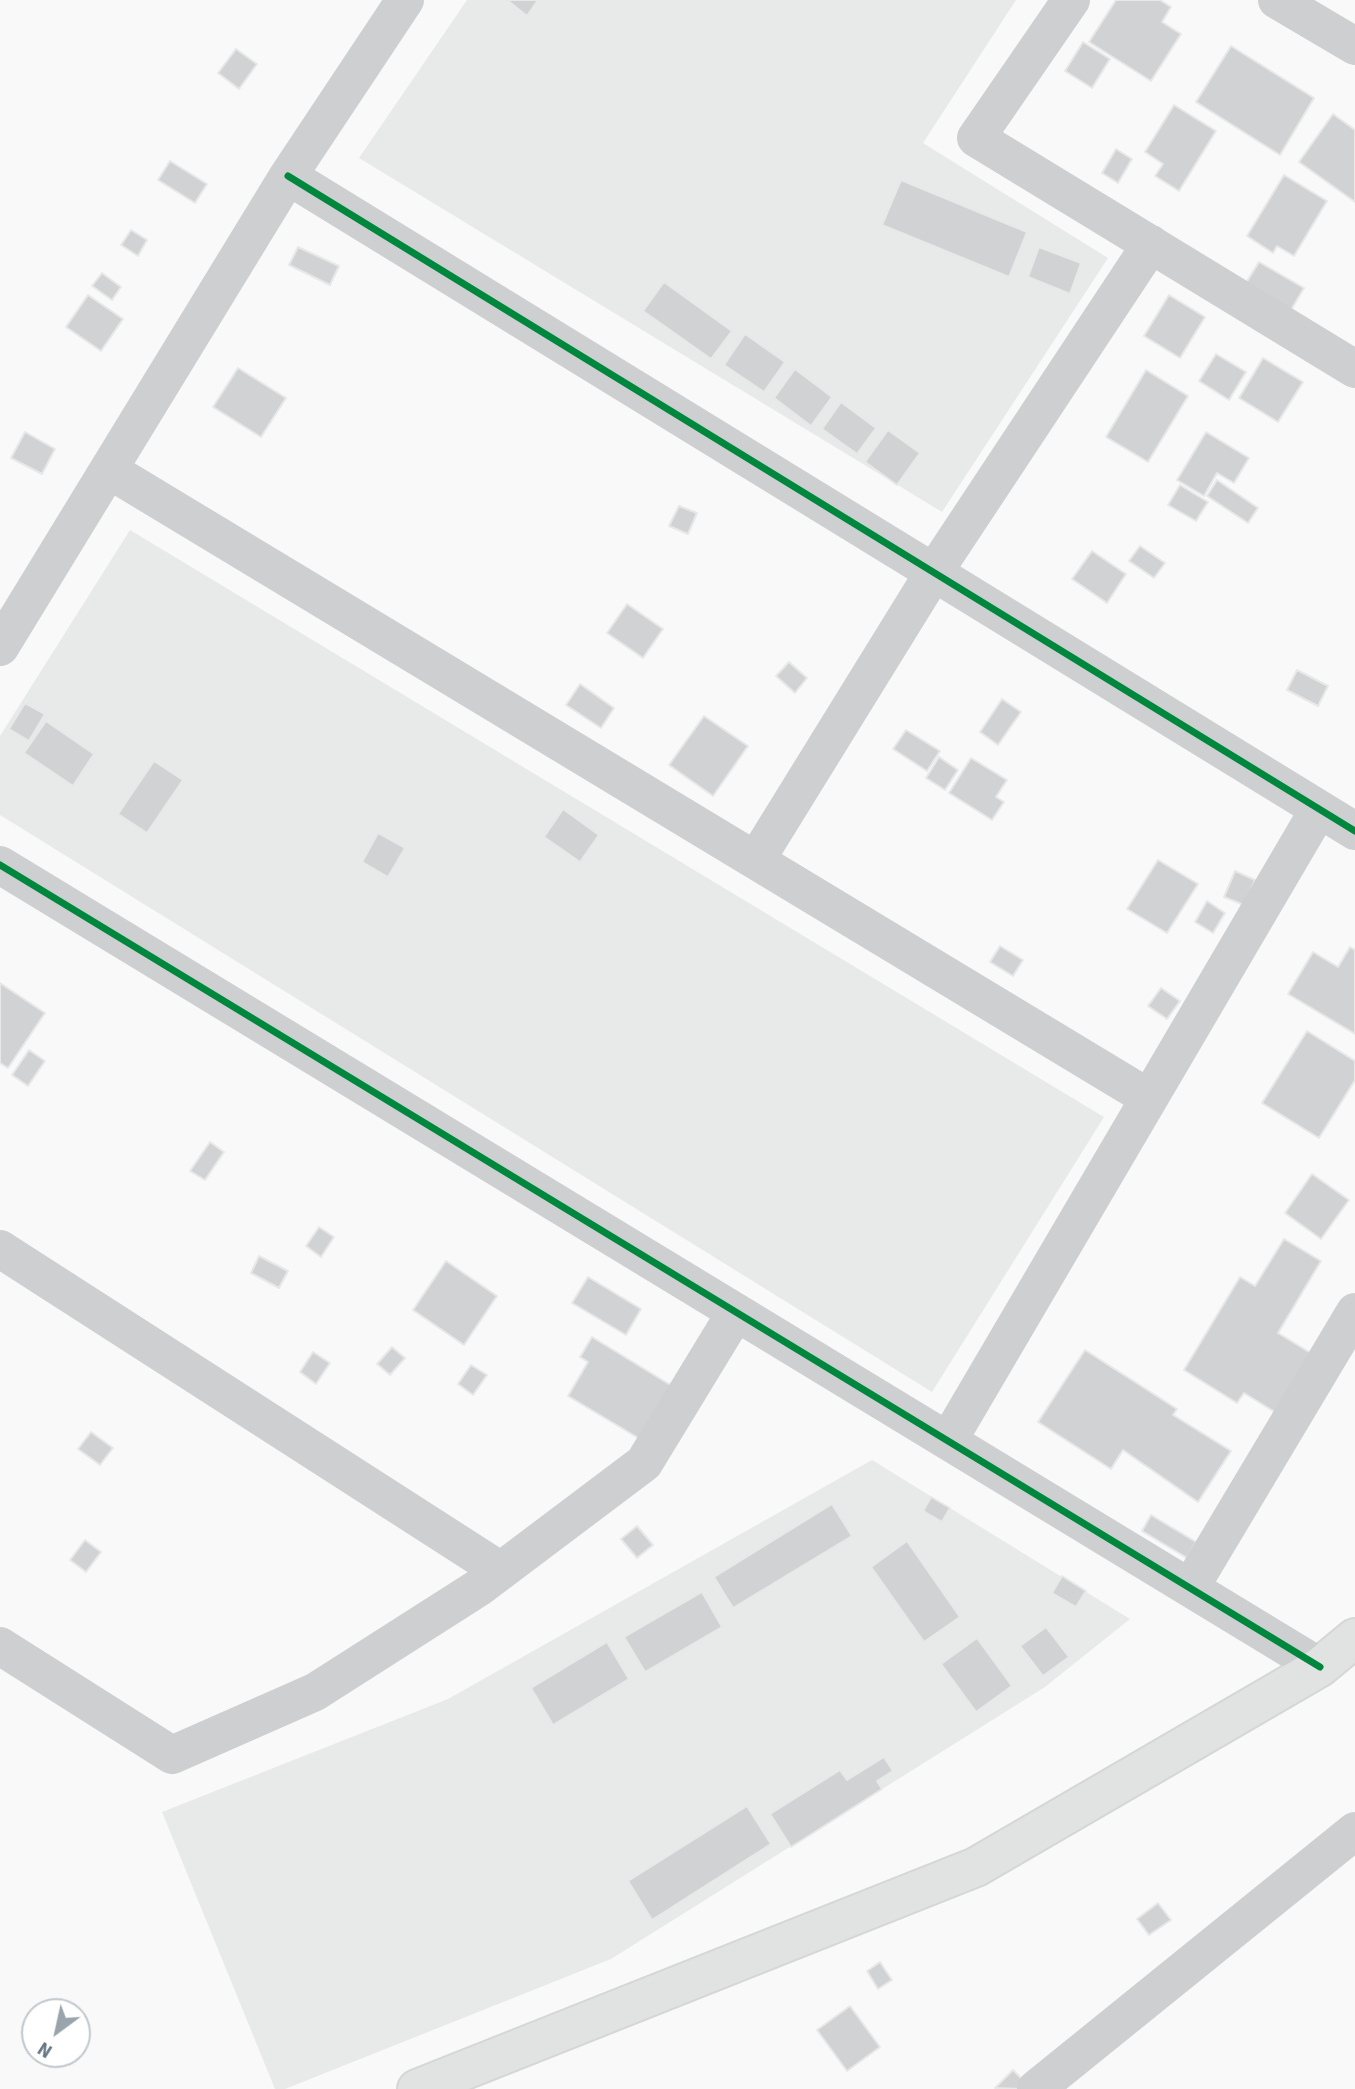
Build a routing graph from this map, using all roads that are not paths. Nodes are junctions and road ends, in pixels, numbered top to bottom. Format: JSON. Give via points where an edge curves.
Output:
{"nodes":[{"id":1,"x":405,"y":0,"type":"edge"},
{"id":2,"x":1071,"y":0,"type":"edge"},
{"id":3,"x":1277,"y":0,"type":"edge"},
{"id":4,"x":1355,"y":46,"type":"edge"},
{"id":5,"x":288,"y":176,"type":"junction"},
{"id":6,"x":1151,"y":244,"type":"junction"},
{"id":7,"x":1355,"y":369,"type":"edge"},
{"id":8,"x":108,"y":470,"type":"junction"},
{"id":9,"x":934,"y":572,"type":"junction"},
{"id":10,"x":0,"y":647,"type":"edge"},
{"id":11,"x":1319,"y":808,"type":"junction"},
{"id":12,"x":1355,"y":831,"type":"edge"},
{"id":13,"x":755,"y":860,"type":"junction"},
{"id":14,"x":0,"y":865,"type":"edge"},
{"id":15,"x":1149,"y":1098,"type":"junction"},
{"id":16,"x":0,"y":1249,"type":"edge"},
{"id":17,"x":737,"y":1312,"type":"junction"},
{"id":18,"x":1355,"y":1312,"type":"edge"},
{"id":19,"x":948,"y":1441,"type":"junction"},
{"id":20,"x":501,"y":1572,"type":"junction"},
{"id":21,"x":1190,"y":1588,"type":"junction"},
{"id":22,"x":1355,"y":1638,"type":"edge"},
{"id":23,"x":0,"y":1646,"type":"edge"},
{"id":24,"x":1320,"y":1667,"type":"junction"},
{"id":25,"x":1355,"y":1830,"type":"edge"},
{"id":26,"x":417,"y":2089,"type":"edge"},
{"id":27,"x":1036,"y":2089,"type":"edge"}],
"edges":[{"from":1,"to":5,"type":"street"},
{"from":2,"to":6,"type":"street","via":[[976,138]]},
{"from":3,"to":4,"type":"street"},
{"from":5,"to":8,"type":"street"},
{"from":5,"to":9,"type":"street"},
{"from":6,"to":7,"type":"street"},
{"from":6,"to":9,"type":"street"},
{"from":8,"to":10,"type":"street"},
{"from":8,"to":13,"type":"street"},
{"from":9,"to":11,"type":"street"},
{"from":9,"to":13,"type":"street"},
{"from":11,"to":12,"type":"street"},
{"from":11,"to":15,"type":"street"},
{"from":13,"to":15,"type":"street"},
{"from":14,"to":17,"type":"street"},
{"from":15,"to":19,"type":"street"},
{"from":16,"to":20,"type":"street"},
{"from":17,"to":19,"type":"street"},
{"from":17,"to":20,"type":"street","via":[[644,1463]]},
{"from":18,"to":21,"type":"street"},
{"from":19,"to":21,"type":"street"},
{"from":20,"to":23,"type":"street","via":[[315,1692],[172,1755]]},
{"from":21,"to":24,"type":"street"},
{"from":22,"to":24,"type":"main road"},
{"from":24,"to":26,"type":"main road","via":[[976,1867]]},
{"from":25,"to":27,"type":"street"}]}
